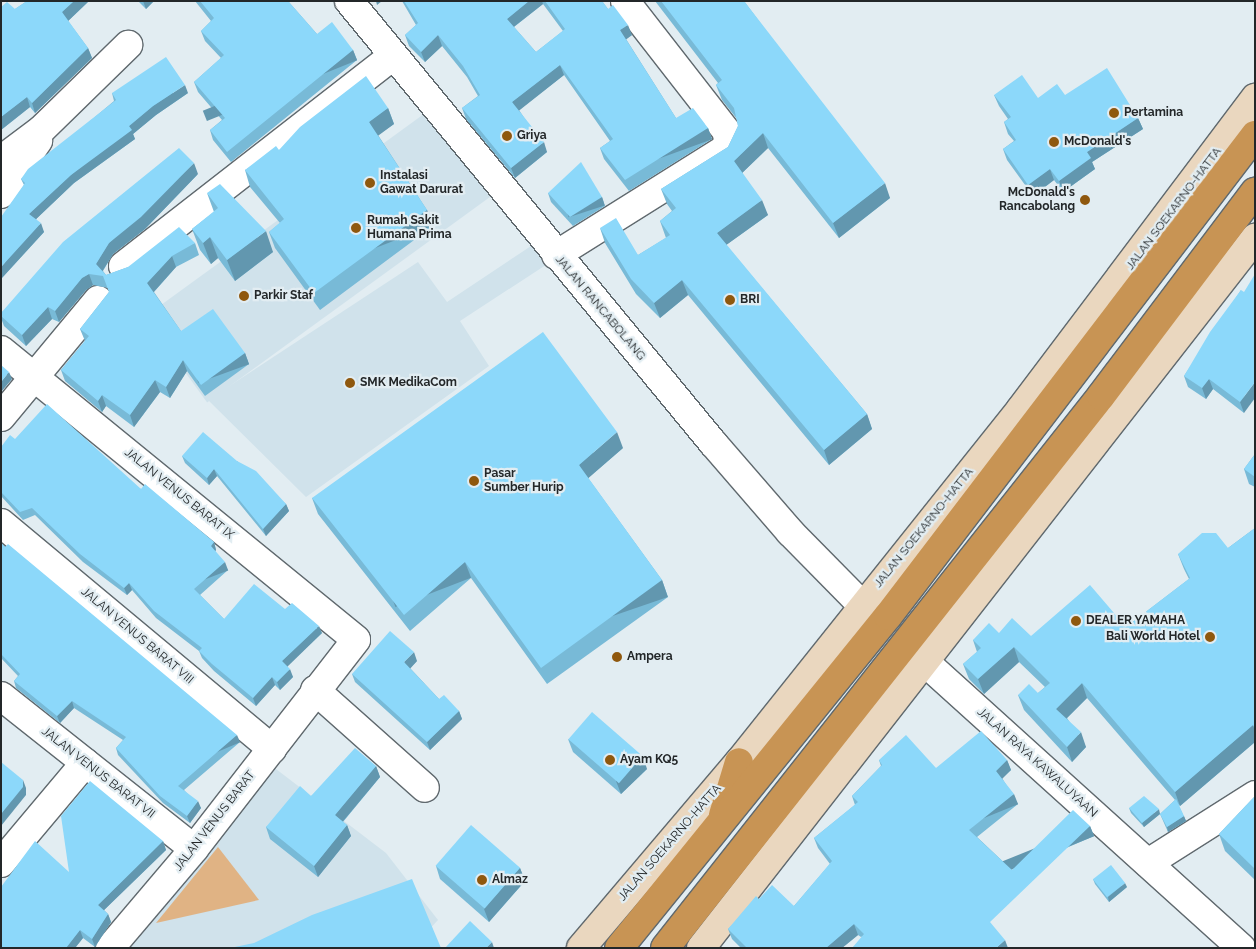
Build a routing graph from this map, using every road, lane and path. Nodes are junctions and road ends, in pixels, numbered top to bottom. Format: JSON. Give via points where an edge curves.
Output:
{"nodes":[{"id":1,"x":349,"y":1,"type":"edge"},
{"id":2,"x":626,"y":1,"type":"edge"},
{"id":3,"x":128,"y":45,"type":"dead end"},
{"id":4,"x":393,"y":56,"type":"junction"},
{"id":5,"x":1255,"y":98,"type":"edge"},
{"id":6,"x":41,"y":130,"type":"junction"},
{"id":7,"x":1255,"y":135,"type":"edge"},
{"id":8,"x":1,"y":160,"type":"edge"},
{"id":9,"x":1255,"y":192,"type":"edge"},
{"id":10,"x":1,"y":194,"type":"edge"},
{"id":11,"x":1255,"y":238,"type":"edge"},
{"id":12,"x":556,"y":255,"type":"junction"},
{"id":13,"x":123,"y":266,"type":"dead end"},
{"id":14,"x":98,"y":300,"type":"dead end"},
{"id":15,"x":1,"y":350,"type":"edge"},
{"id":16,"x":34,"y":376,"type":"junction"},
{"id":17,"x":1,"y":418,"type":"edge"},
{"id":18,"x":1,"y":523,"type":"edge"},
{"id":19,"x":862,"y":605,"type":"junction"},
{"id":20,"x":356,"y":640,"type":"joint"},
{"id":21,"x":926,"y":663,"type":"junction"},
{"id":22,"x":316,"y":690,"type":"junction"},
{"id":23,"x":1,"y":696,"type":"edge"},
{"id":24,"x":272,"y":749,"type":"junction"},
{"id":25,"x":85,"y":762,"type":"junction"},
{"id":26,"x":739,"y":762,"type":"junction"},
{"id":27,"x":426,"y":788,"type":"dead end"},
{"id":28,"x":1255,"y":795,"type":"edge"},
{"id":29,"x":718,"y":831,"type":"junction"},
{"id":30,"x":194,"y":849,"type":"junction"},
{"id":31,"x":1,"y":863,"type":"edge"},
{"id":32,"x":1148,"y":863,"type":"junction"},
{"id":33,"x":1240,"y":947,"type":"edge"},
{"id":34,"x":110,"y":948,"type":"edge"},
{"id":35,"x":581,"y":948,"type":"edge"},
{"id":36,"x":619,"y":948,"type":"edge"},
{"id":37,"x":665,"y":948,"type":"edge"},
{"id":38,"x":701,"y":948,"type":"edge"}],
"edges":[{"from":1,"to":4,"type":"street","name":"JALAN RANCABOLANG"},
{"from":2,"to":12,"type":"street","via":[[727,132],[728,142],[725,149]]},
{"from":3,"to":6,"type":"street"},
{"from":4,"to":12,"type":"street","name":"JALAN RANCABOLANG"},
{"from":4,"to":13,"type":"street"},
{"from":5,"to":19,"type":"main road","name":"JALAN SOEKARNO-HATTA","via":[[1020,410]]},
{"from":6,"to":8,"type":"street"},
{"from":6,"to":10,"type":"street","via":[[36,147]]},
{"from":7,"to":29,"type":"highway","name":"JALAN SOEKARNO-HATTA","via":[[1081,368]]},
{"from":9,"to":37,"type":"highway","via":[[1101,396]]},
{"from":11,"to":21,"type":"main road"},
{"from":12,"to":19,"type":"street","name":"JALAN RANCABOLANG","via":[[790,532]]},
{"from":14,"to":16,"type":"street"},
{"from":15,"to":16,"type":"street","name":"JALAN VENUS BARAT IX"},
{"from":16,"to":17,"type":"street"},
{"from":16,"to":20,"type":"street","name":"JALAN VENUS BARAT IX"},
{"from":18,"to":24,"type":"street","name":"JALAN VENUS BARAT VIII"},
{"from":19,"to":26,"type":"main road","name":"JALAN SOEKARNO-HATTA"},
{"from":20,"to":22,"type":"street","name":"JALAN VENUS BARAT"},
{"from":21,"to":32,"type":"street","name":"JALAN RAYA KAWALUYAAN"},
{"from":21,"to":38,"type":"main road"},
{"from":22,"to":24,"type":"street","name":"JALAN VENUS BARAT"},
{"from":22,"to":27,"type":"street"},
{"from":23,"to":25,"type":"street","name":"JALAN VENUS BARAT VII"},
{"from":24,"to":30,"type":"street","name":"JALAN VENUS BARAT"},
{"from":25,"to":30,"type":"street","name":"JALAN VENUS BARAT VII"},
{"from":25,"to":31,"type":"street"},
{"from":26,"to":29,"type":"highway"},
{"from":26,"to":35,"type":"main road","name":"JALAN SOEKARNO-HATTA"},
{"from":28,"to":32,"type":"street"},
{"from":29,"to":36,"type":"highway","name":"JALAN SOEKARNO-HATTA"},
{"from":30,"to":34,"type":"street","name":"JALAN VENUS BARAT"},
{"from":32,"to":33,"type":"street","name":"JALAN RAYA KAWALUYAAN"}]}
